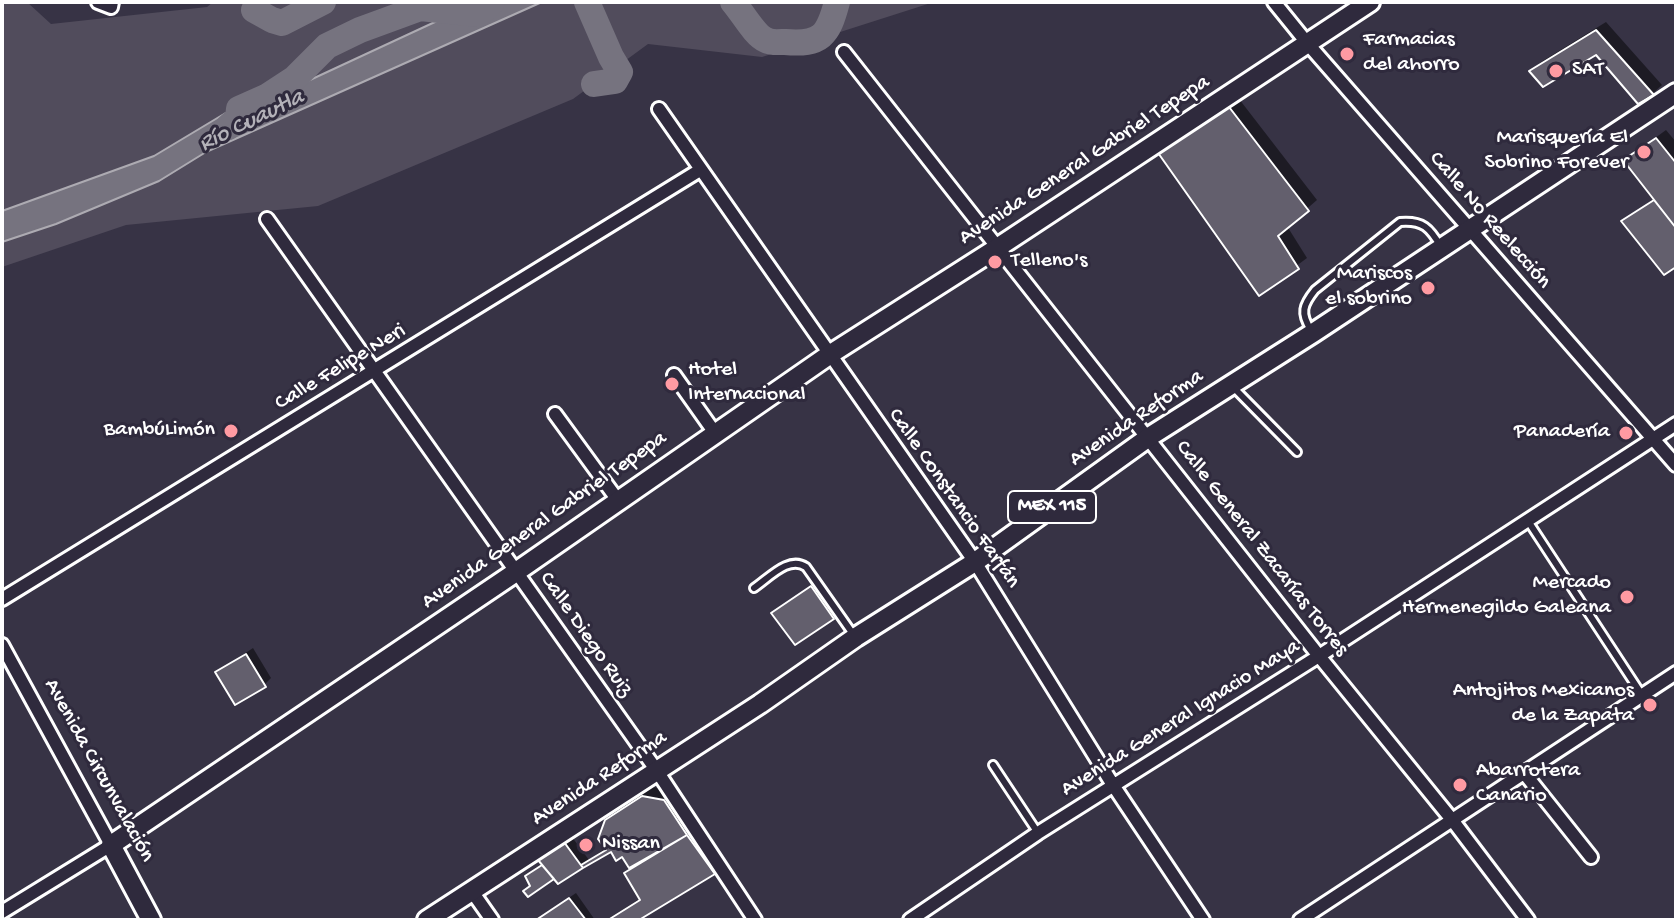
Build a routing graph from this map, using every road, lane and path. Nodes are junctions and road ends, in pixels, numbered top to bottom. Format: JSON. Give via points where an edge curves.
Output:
{"nodes":[{"id":1,"x":98,"y":2,"type":"edge"},
{"id":2,"x":1274,"y":2,"type":"edge"},
{"id":3,"x":1370,"y":2,"type":"edge"},
{"id":4,"x":112,"y":5,"type":"edge"},
{"id":5,"x":1308,"y":44,"type":"junction"},
{"id":6,"x":844,"y":52,"type":"dead end"},
{"id":7,"x":1676,"y":93,"type":"edge"},
{"id":8,"x":659,"y":109,"type":"dead end"},
{"id":9,"x":700,"y":170,"type":"junction"},
{"id":10,"x":267,"y":219,"type":"dead end"},
{"id":11,"x":1470,"y":229,"type":"junction"},
{"id":12,"x":997,"y":248,"type":"junction"},
{"id":13,"x":1442,"y":248,"type":"junction"},
{"id":14,"x":1313,"y":333,"type":"junction"},
{"id":15,"x":829,"y":355,"type":"junction"},
{"id":16,"x":373,"y":372,"type":"junction"},
{"id":17,"x":674,"y":375,"type":"dead end"},
{"id":18,"x":1230,"y":385,"type":"junction"},
{"id":19,"x":555,"y":414,"type":"dead end"},
{"id":20,"x":1676,"y":424,"type":"edge"},
{"id":21,"x":715,"y":433,"type":"junction"},
{"id":22,"x":1149,"y":437,"type":"junction"},
{"id":23,"x":1654,"y":438,"type":"junction"},
{"id":24,"x":1297,"y":452,"type":"dead end"},
{"id":25,"x":1676,"y":465,"type":"edge"},
{"id":26,"x":617,"y":499,"type":"junction"},
{"id":27,"x":1528,"y":521,"type":"junction"},
{"id":28,"x":975,"y":562,"type":"junction"},
{"id":29,"x":516,"y":572,"type":"junction"},
{"id":30,"x":754,"y":588,"type":"dead end"},
{"id":31,"x":2,"y":599,"type":"edge"},
{"id":32,"x":856,"y":637,"type":"junction"},
{"id":33,"x":2,"y":645,"type":"edge"},
{"id":34,"x":1319,"y":656,"type":"junction"},
{"id":35,"x":1676,"y":673,"type":"edge"},
{"id":36,"x":1642,"y":696,"type":"junction"},
{"id":37,"x":993,"y":765,"type":"dead end"},
{"id":38,"x":657,"y":771,"type":"junction"},
{"id":39,"x":1525,"y":774,"type":"junction"},
{"id":40,"x":1113,"y":785,"type":"junction"},
{"id":41,"x":1453,"y":821,"type":"junction"},
{"id":42,"x":1038,"y":833,"type":"junction"},
{"id":43,"x":111,"y":845,"type":"junction"},
{"id":44,"x":1591,"y":857,"type":"dead end"},
{"id":45,"x":471,"y":890,"type":"junction"},
{"id":46,"x":2,"y":912,"type":"edge"},
{"id":47,"x":151,"y":920,"type":"edge"},
{"id":48,"x":427,"y":920,"type":"edge"},
{"id":49,"x":492,"y":920,"type":"edge"},
{"id":50,"x":755,"y":920,"type":"edge"},
{"id":51,"x":910,"y":920,"type":"edge"},
{"id":52,"x":1203,"y":920,"type":"edge"},
{"id":53,"x":1300,"y":920,"type":"edge"},
{"id":54,"x":1528,"y":920,"type":"edge"}],
"edges":[{"from":1,"to":4,"type":"street"},
{"from":2,"to":5,"type":"street","name":"Calle No Reelección"},
{"from":3,"to":5,"type":"main road","name":"Avenida General Gabriel Tepepa"},
{"from":5,"to":11,"type":"street","name":"Calle No Reelección"},
{"from":5,"to":12,"type":"main road","name":"Avenida General Gabriel Tepepa"},
{"from":6,"to":12,"type":"street","name":"Calle General Zacarías Torres"},
{"from":7,"to":11,"type":"main road","name":"Avenida Reforma","number":"MEX 115"},
{"from":8,"to":9,"type":"street","name":"Calle Constancio Farfán"},
{"from":9,"to":15,"type":"street","name":"Calle Constancio Farfán"},
{"from":9,"to":16,"type":"street","name":"Calle Felipe Neri"},
{"from":10,"to":16,"type":"street","name":"Calle Diego Ruiz"},
{"from":11,"to":13,"type":"main road","name":"Avenida Reforma","number":"MEX 115"},
{"from":11,"to":23,"type":"street","name":"Calle No Reelección"},
{"from":12,"to":15,"type":"main road","name":"Avenida General Gabriel Tepepa"},
{"from":12,"to":22,"type":"street","name":"Calle General Zacarías Torres"},
{"from":13,"to":14,"type":"main road","name":"Avenida Reforma","number":"MEX 115"},
{"from":13,"to":14,"type":"lane","via":[[1429,227],[1400,222],[1315,290],[1302,309]]},
{"from":14,"to":18,"type":"main road","name":"Avenida Reforma","number":"MEX 115"},
{"from":15,"to":21,"type":"main road","name":"Avenida General Gabriel Tepepa"},
{"from":15,"to":28,"type":"street","name":"Calle Constancio Farfán"},
{"from":16,"to":29,"type":"street","name":"Calle Diego Ruiz"},
{"from":16,"to":31,"type":"street","name":"Calle Felipe Neri"},
{"from":17,"to":21,"type":"street"},
{"from":18,"to":22,"type":"main road","name":"Avenida Reforma","number":"MEX 115"},
{"from":18,"to":24,"type":"lane"},
{"from":19,"to":26,"type":"street"},
{"from":20,"to":23,"type":"street","name":"Avenida General Ignacio Maya"},
{"from":21,"to":26,"type":"main road","name":"Avenida General Gabriel Tepepa"},
{"from":22,"to":28,"type":"main road","name":"Avenida Reforma","number":"MEX 115"},
{"from":22,"to":34,"type":"street","name":"Calle General Zacarías Torres"},
{"from":23,"to":25,"type":"street","name":"Calle No Reelección"},
{"from":23,"to":27,"type":"street","name":"Avenida General Ignacio Maya"},
{"from":26,"to":29,"type":"main road","name":"Avenida General Gabriel Tepepa"},
{"from":27,"to":34,"type":"street","name":"Avenida General Ignacio Maya"},
{"from":27,"to":36,"type":"lane"},
{"from":28,"to":32,"type":"main road","name":"Avenida Reforma","number":"MEX 115"},
{"from":28,"to":40,"type":"street","name":"Calle Constancio Farfán"},
{"from":29,"to":38,"type":"street","name":"Calle Diego Ruiz"},
{"from":29,"to":43,"type":"main road","name":"Avenida General Gabriel Tepepa"},
{"from":30,"to":32,"type":"lane","via":[[791,562],[799,562]]},
{"from":32,"to":38,"type":"main road","name":"Avenida Reforma","number":"MEX 115"},
{"from":33,"to":43,"type":"street","name":"Avenida Circunvalación"},
{"from":34,"to":40,"type":"street","name":"Avenida General Ignacio Maya"},
{"from":34,"to":41,"type":"street","name":"Calle General Zacarías Torres"},
{"from":35,"to":36,"type":"street"},
{"from":36,"to":39,"type":"street"},
{"from":37,"to":42,"type":"lane"},
{"from":38,"to":45,"type":"main road","name":"Avenida Reforma","number":"MEX 115"},
{"from":38,"to":50,"type":"street","name":"Calle Diego Ruiz"},
{"from":39,"to":41,"type":"street"},
{"from":39,"to":44,"type":"street"},
{"from":40,"to":42,"type":"street","name":"Avenida General Ignacio Maya"},
{"from":40,"to":52,"type":"street","name":"Calle Constancio Farfán"},
{"from":41,"to":53,"type":"street"},
{"from":41,"to":54,"type":"street","name":"Calle General Zacarías Torres"},
{"from":42,"to":51,"type":"street","name":"Avenida General Ignacio Maya"},
{"from":43,"to":46,"type":"street"},
{"from":43,"to":47,"type":"main road","name":"Avenida Circunvalación"},
{"from":45,"to":48,"type":"main road","name":"Avenida Reforma","number":"MEX 115"},
{"from":45,"to":49,"type":"street"}]}
